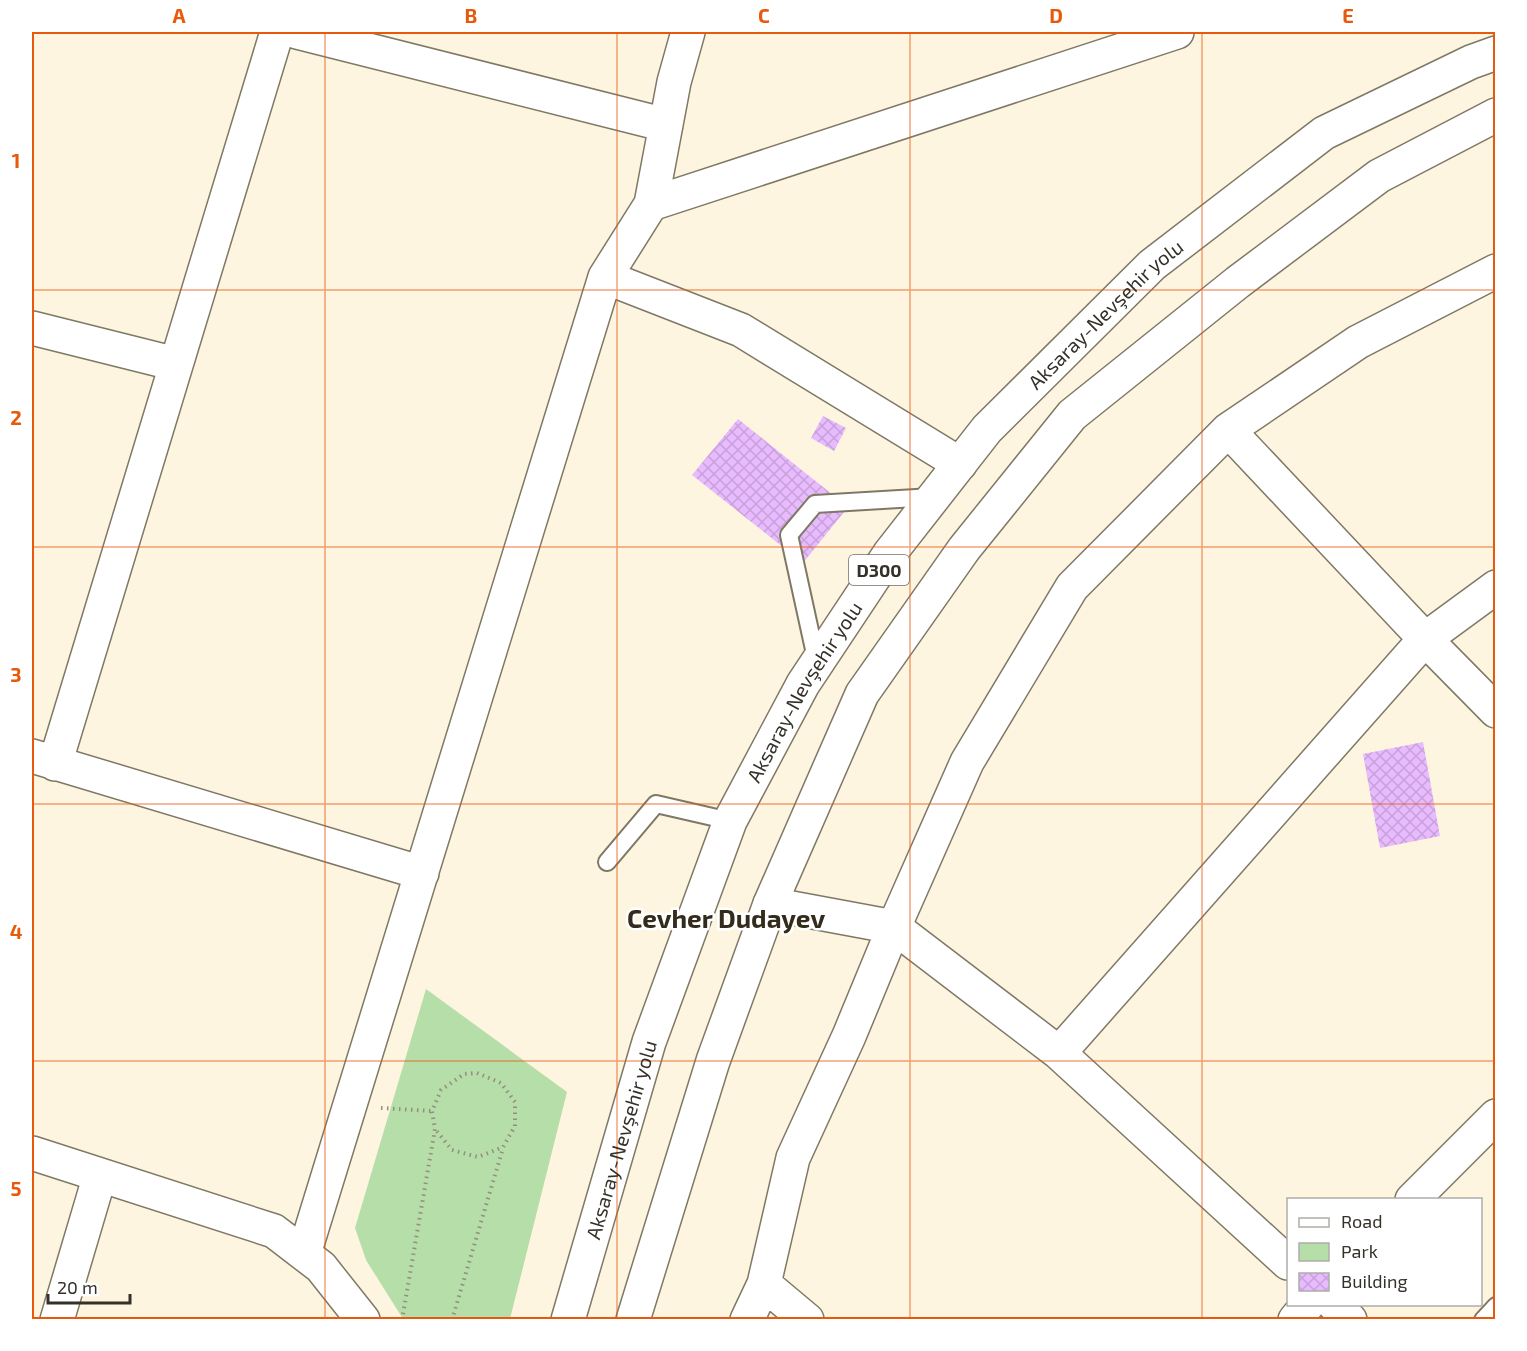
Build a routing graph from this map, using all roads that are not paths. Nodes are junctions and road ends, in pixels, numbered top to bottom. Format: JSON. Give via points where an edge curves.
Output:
{"nodes":[{"id":1,"x":277,"y":32,"type":"edge"},
{"id":2,"x":297,"y":32,"type":"edge"},
{"id":3,"x":688,"y":32,"type":"edge"},
{"id":4,"x":1177,"y":32,"type":"edge"},
{"id":5,"x":1496,"y":53,"type":"edge"},
{"id":6,"x":1496,"y":115,"type":"edge"},
{"id":7,"x":666,"y":125,"type":"junction"},
{"id":8,"x":651,"y":204,"type":"junction"},
{"id":9,"x":1496,"y":271,"type":"edge"},
{"id":10,"x":605,"y":277,"type":"junction"},
{"id":11,"x":32,"y":328,"type":"edge"},
{"id":12,"x":176,"y":364,"type":"junction"},
{"id":13,"x":1228,"y":430,"type":"junction"},
{"id":14,"x":960,"y":464,"type":"junction"},
{"id":15,"x":934,"y":497,"type":"junction"},
{"id":16,"x":1496,"y":587,"type":"edge"},
{"id":17,"x":1425,"y":639,"type":"junction"},
{"id":18,"x":817,"y":663,"type":"junction"},
{"id":19,"x":1496,"y":711,"type":"edge"},
{"id":20,"x":43,"y":760,"type":"edge"},
{"id":21,"x":730,"y":821,"type":"junction"},
{"id":22,"x":607,"y":862,"type":"dead end"},
{"id":23,"x":422,"y":873,"type":"junction"},
{"id":24,"x":770,"y":904,"type":"junction"},
{"id":25,"x":894,"y":927,"type":"junction"},
{"id":26,"x":1059,"y":1053,"type":"junction"},
{"id":27,"x":1496,"y":1116,"type":"edge"},
{"id":28,"x":32,"y":1153,"type":"edge"},
{"id":29,"x":100,"y":1175,"type":"junction"},
{"id":30,"x":1414,"y":1198,"type":"edge"},
{"id":31,"x":304,"y":1254,"type":"junction"},
{"id":32,"x":1287,"y":1262,"type":"edge"},
{"id":33,"x":764,"y":1284,"type":"junction"},
{"id":34,"x":1307,"y":1306,"type":"edge"},
{"id":35,"x":1335,"y":1306,"type":"edge"},
{"id":36,"x":1496,"y":1306,"type":"edge"},
{"id":37,"x":57,"y":1320,"type":"edge"},
{"id":38,"x":363,"y":1320,"type":"edge"},
{"id":39,"x":568,"y":1320,"type":"edge"},
{"id":40,"x":633,"y":1320,"type":"edge"},
{"id":41,"x":747,"y":1320,"type":"edge"},
{"id":42,"x":807,"y":1320,"type":"edge"},
{"id":43,"x":1295,"y":1320,"type":"edge"},
{"id":44,"x":1350,"y":1320,"type":"edge"},
{"id":45,"x":1483,"y":1320,"type":"edge"}],
"edges":[{"from":1,"to":12,"type":"main road"},
{"from":2,"to":7,"type":"main road"},
{"from":3,"to":7,"type":"main road"},
{"from":4,"to":8,"type":"main road"},
{"from":5,"to":14,"type":"main road","name":"Aksaray-Nevşehir yolu","number":"D300","via":[[1324,133],[1152,265],[987,429]]},
{"from":6,"to":24,"type":"main road","number":"D300","via":[[1379,176],[1072,415],[964,549],[862,694]]},
{"from":7,"to":8,"type":"main road"},
{"from":8,"to":10,"type":"main road"},
{"from":9,"to":13,"type":"main road","via":[[1358,342]]},
{"from":10,"to":14,"type":"main road","via":[[741,330]]},
{"from":10,"to":23,"type":"main road"},
{"from":11,"to":12,"type":"main road"},
{"from":12,"to":20,"type":"main road"},
{"from":13,"to":17,"type":"main road"},
{"from":13,"to":25,"type":"main road","via":[[1072,587],[967,762]]},
{"from":14,"to":15,"type":"main road","name":"Aksaray-Nevşehir yolu","number":"D300"},
{"from":15,"to":18,"type":"main road","name":"Aksaray-Nevşehir yolu","number":"D300","via":[[890,553]]},
{"from":15,"to":18,"type":"lane","via":[[815,504],[789,535]]},
{"from":16,"to":17,"type":"main road"},
{"from":17,"to":19,"type":"main road"},
{"from":17,"to":26,"type":"main road"},
{"from":18,"to":21,"type":"main road","name":"Aksaray-Nevşehir yolu","number":"D300"},
{"from":20,"to":23,"type":"main road"},
{"from":21,"to":22,"type":"lane","via":[[656,804]]},
{"from":21,"to":39,"type":"main road","name":"Aksaray-Nevşehir yolu","number":"D300","via":[[649,1042]]},
{"from":23,"to":31,"type":"main road"},
{"from":24,"to":25,"type":"main road"},
{"from":24,"to":40,"type":"main road","number":"D300","via":[[713,1061]]},
{"from":25,"to":26,"type":"main road"},
{"from":25,"to":33,"type":"main road","via":[[792,1158]]},
{"from":26,"to":32,"type":"main road"},
{"from":27,"to":30,"type":"main road"},
{"from":28,"to":29,"type":"main road"},
{"from":29,"to":31,"type":"main road","via":[[274,1231]]},
{"from":29,"to":37,"type":"main road"},
{"from":31,"to":38,"type":"main road","via":[[321,1268]]},
{"from":33,"to":41,"type":"main road"},
{"from":33,"to":42,"type":"main road"},
{"from":34,"to":43,"type":"main road"},
{"from":35,"to":44,"type":"main road"},
{"from":36,"to":45,"type":"lane"}]}
